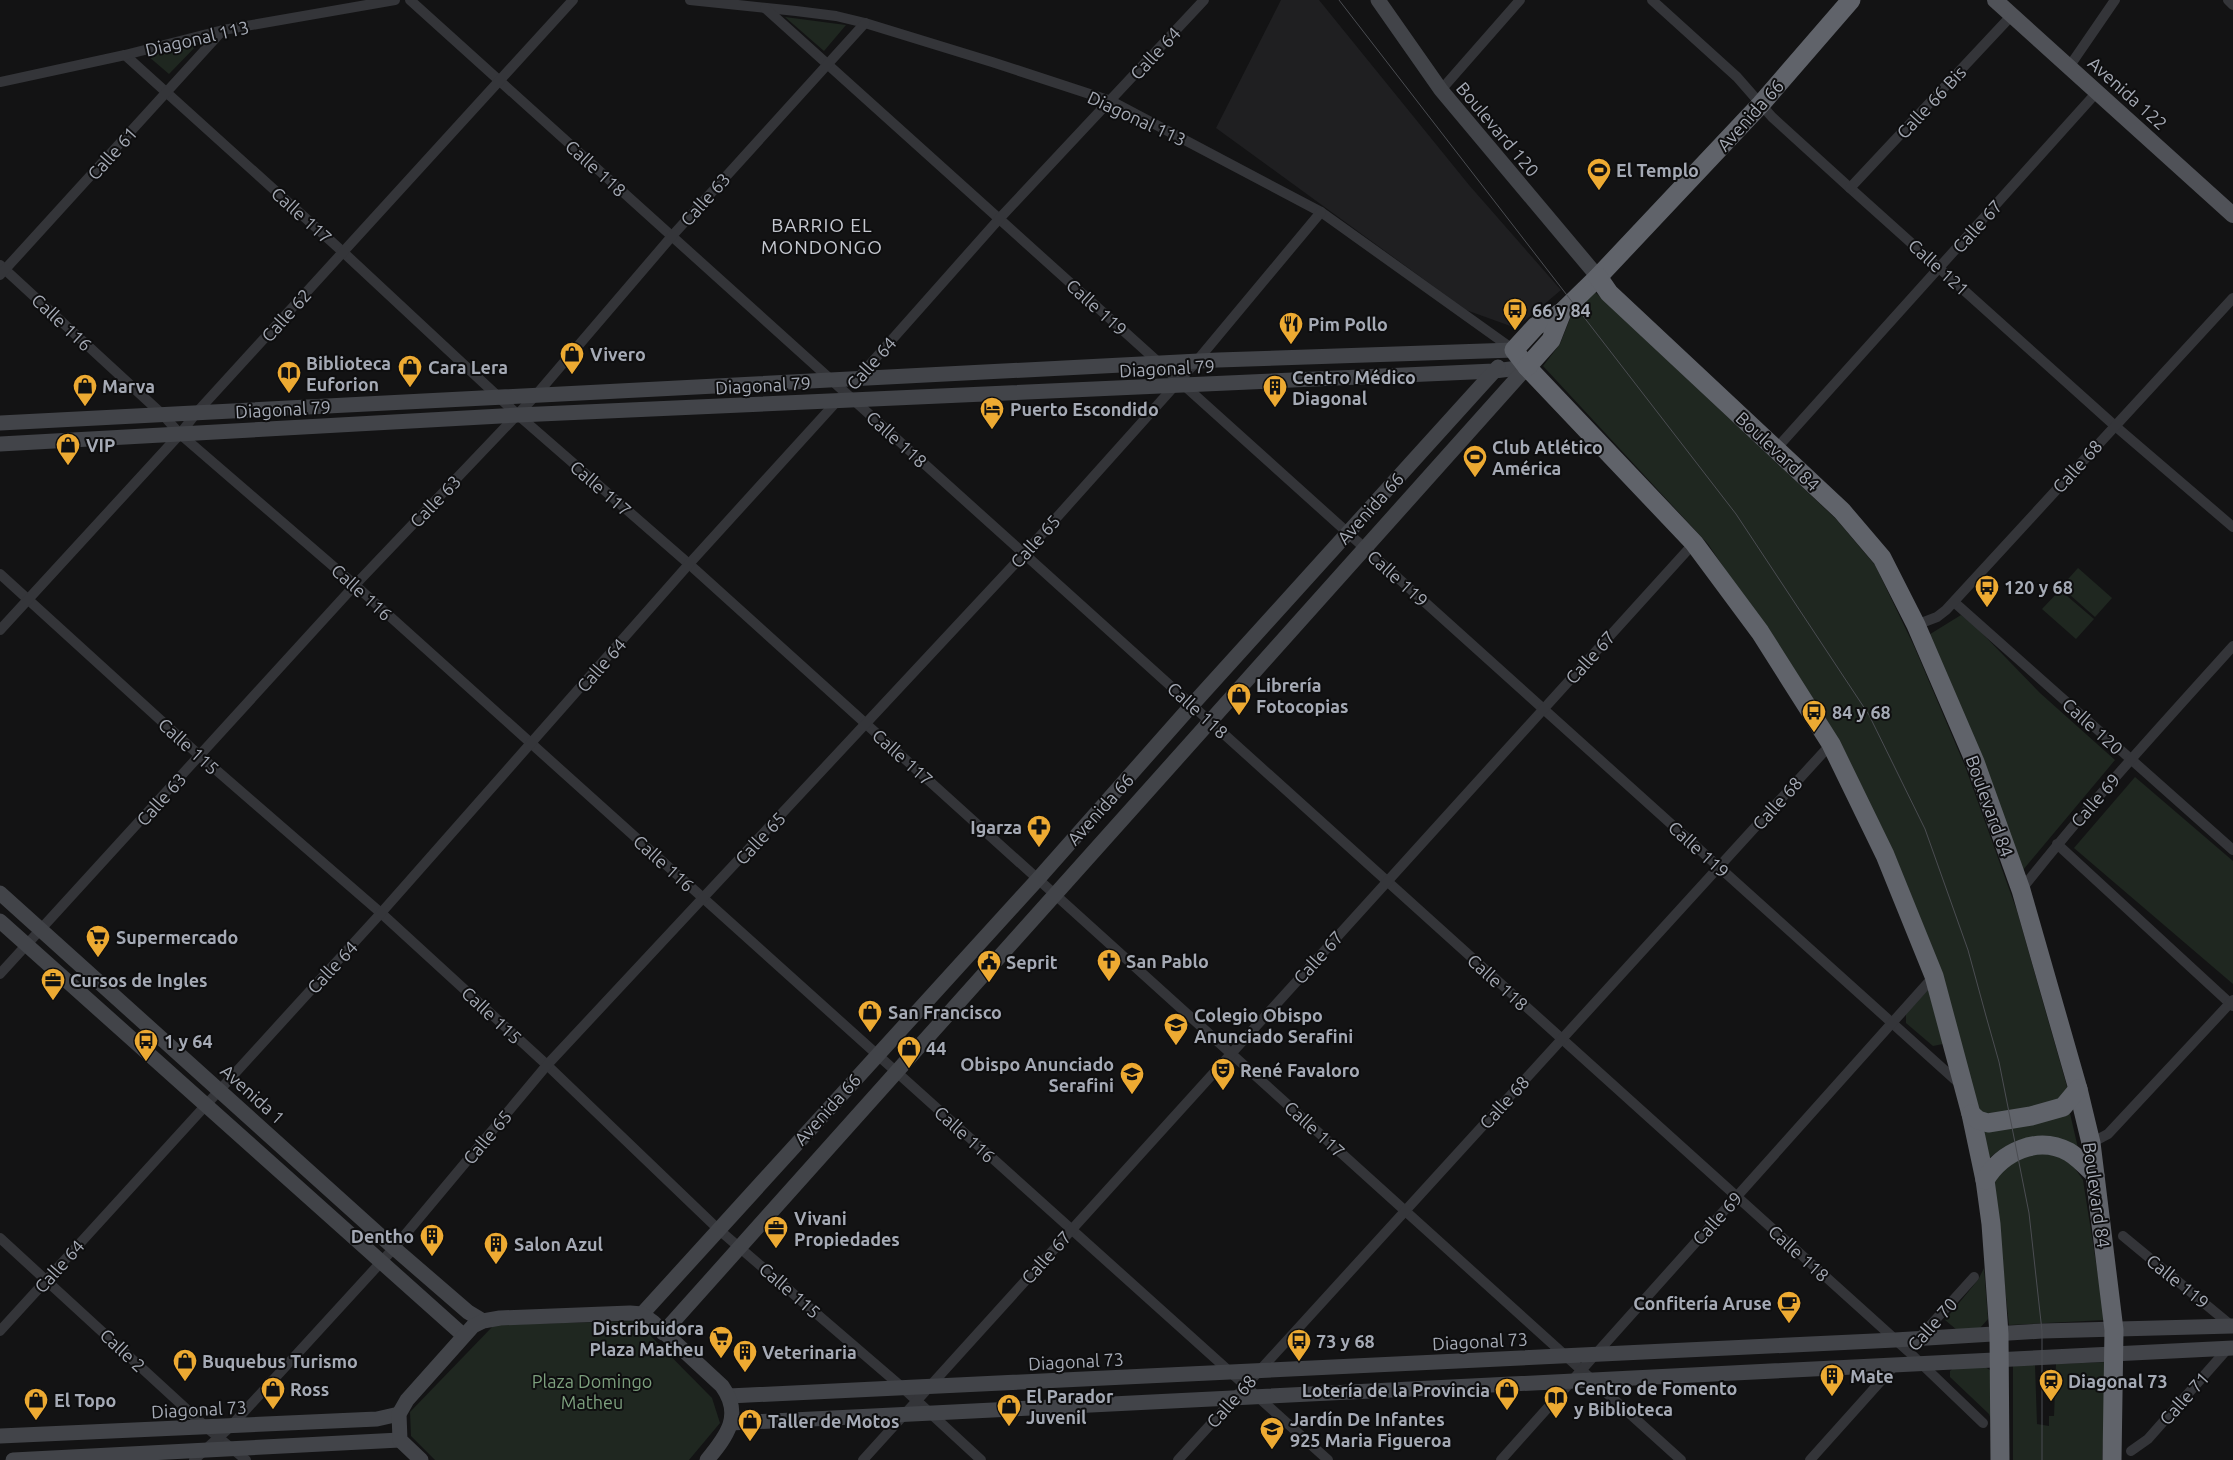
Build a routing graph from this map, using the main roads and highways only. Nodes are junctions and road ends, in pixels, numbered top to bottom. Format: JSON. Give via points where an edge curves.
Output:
{"nodes":[{"id":1,"x":1378,"y":0,"type":"edge"},
{"id":2,"x":1851,"y":0,"type":"edge"},
{"id":3,"x":1995,"y":0,"type":"edge"},
{"id":4,"x":2233,"y":215,"type":"edge"},
{"id":5,"x":1598,"y":277,"type":"junction"},
{"id":6,"x":1562,"y":312,"type":"junction"},
{"id":7,"x":1514,"y":350,"type":"junction"},
{"id":8,"x":1527,"y":367,"type":"junction"},
{"id":9,"x":1494,"y":371,"type":"junction"},
{"id":10,"x":0,"y":423,"type":"edge"},
{"id":11,"x":0,"y":444,"type":"edge"},
{"id":12,"x":0,"y":893,"type":"edge"},
{"id":13,"x":0,"y":921,"type":"edge"},
{"id":14,"x":2078,"y":1089,"type":"junction"},
{"id":15,"x":1971,"y":1114,"type":"junction"},
{"id":16,"x":2095,"y":1176,"type":"junction"},
{"id":17,"x":1985,"y":1180,"type":"junction"},
{"id":18,"x":642,"y":1314,"type":"junction"},
{"id":19,"x":482,"y":1321,"type":"junction"},
{"id":20,"x":2233,"y":1326,"type":"edge"},
{"id":21,"x":2114,"y":1330,"type":"junction"},
{"id":22,"x":663,"y":1333,"type":"junction"},
{"id":23,"x":1998,"y":1334,"type":"junction"},
{"id":24,"x":463,"y":1335,"type":"junction"},
{"id":25,"x":2231,"y":1347,"type":"edge"},
{"id":26,"x":2114,"y":1355,"type":"junction"},
{"id":27,"x":2000,"y":1360,"type":"junction"},
{"id":28,"x":729,"y":1396,"type":"junction"},
{"id":29,"x":399,"y":1414,"type":"junction"},
{"id":30,"x":731,"y":1423,"type":"junction"},
{"id":31,"x":0,"y":1436,"type":"edge"},
{"id":32,"x":400,"y":1440,"type":"junction"},
{"id":33,"x":199,"y":1455,"type":"edge"},
{"id":34,"x":13,"y":1460,"type":"edge"},
{"id":35,"x":421,"y":1460,"type":"edge"},
{"id":36,"x":707,"y":1460,"type":"edge"},
{"id":37,"x":2000,"y":1460,"type":"edge"},
{"id":38,"x":2112,"y":1460,"type":"edge"}],
"edges":[{"from":1,"to":5,"type":"main road","name":"Boulevard 120","via":[[1441,90]]},
{"from":2,"to":5,"type":"highway","name":"Avenida 66","via":[[1761,104]]},
{"from":3,"to":4,"type":"main road","name":"Avenida 122"},
{"from":5,"to":6,"type":"highway","name":"Avenida 66"},
{"from":5,"to":14,"type":"highway","name":"Boulevard 84","via":[[1608,293],[1842,511],[1882,558],[1916,624],[1975,762],[2021,890]]},
{"from":6,"to":7,"type":"highway","name":"Avenida 66","via":[[1536,326]]},
{"from":6,"to":8,"type":"highway","name":"Avenida 66","via":[[1551,340]]},
{"from":7,"to":8,"type":"highway","name":"Diagonal 113"},
{"from":7,"to":9,"type":"main road","name":"Avenida 66"},
{"from":7,"to":10,"type":"main road","name":"Diagonal 79","via":[[1160,363]]},
{"from":8,"to":9,"type":"main road","name":"Diagonal 79"},
{"from":8,"to":15,"type":"highway","via":[[1694,543],[1760,632],[1831,744],[1885,856],[1934,976]]},
{"from":8,"to":22,"type":"main road","name":"Avenida 66"},
{"from":9,"to":11,"type":"main road","name":"Diagonal 79","via":[[846,398]]},
{"from":9,"to":18,"type":"main road","name":"Avenida 66"},
{"from":12,"to":19,"type":"main road","name":"Avenida 1","via":[[394,1248]]},
{"from":13,"to":24,"type":"main road"},
{"from":14,"to":15,"type":"highway","via":[[2063,1107],[2031,1116],[1988,1123]]},
{"from":14,"to":16,"type":"highway","name":"Boulevard 84"},
{"from":15,"to":17,"type":"highway"},
{"from":16,"to":17,"type":"highway","via":[[2067,1151],[2036,1145],[2002,1158]]},
{"from":16,"to":21,"type":"highway","name":"Boulevard 84"},
{"from":17,"to":23,"type":"highway","via":[[1992,1233]]},
{"from":18,"to":19,"type":"main road"},
{"from":18,"to":22,"type":"main road"},
{"from":19,"to":24,"type":"main road"},
{"from":20,"to":21,"type":"main road","name":"Diagonal 73"},
{"from":21,"to":23,"type":"main road","name":"Diagonal 73"},
{"from":21,"to":26,"type":"highway","name":"Boulevard 84"},
{"from":22,"to":28,"type":"main road"},
{"from":23,"to":27,"type":"highway"},
{"from":23,"to":28,"type":"main road","name":"Diagonal 73"},
{"from":24,"to":29,"type":"main road","via":[[407,1400]]},
{"from":25,"to":26,"type":"main road"},
{"from":26,"to":27,"type":"main road"},
{"from":26,"to":38,"type":"highway","name":"Boulevard 84"},
{"from":27,"to":30,"type":"main road"},
{"from":27,"to":37,"type":"highway"},
{"from":28,"to":30,"type":"main road"},
{"from":29,"to":31,"type":"main road","name":"Diagonal 73","via":[[377,1419],[218,1430]]},
{"from":29,"to":32,"type":"main road"},
{"from":30,"to":36,"type":"main road","via":[[725,1440]]},
{"from":32,"to":33,"type":"main road","via":[[234,1449]]},
{"from":32,"to":35,"type":"main road"},
{"from":33,"to":34,"type":"main road"}]}
